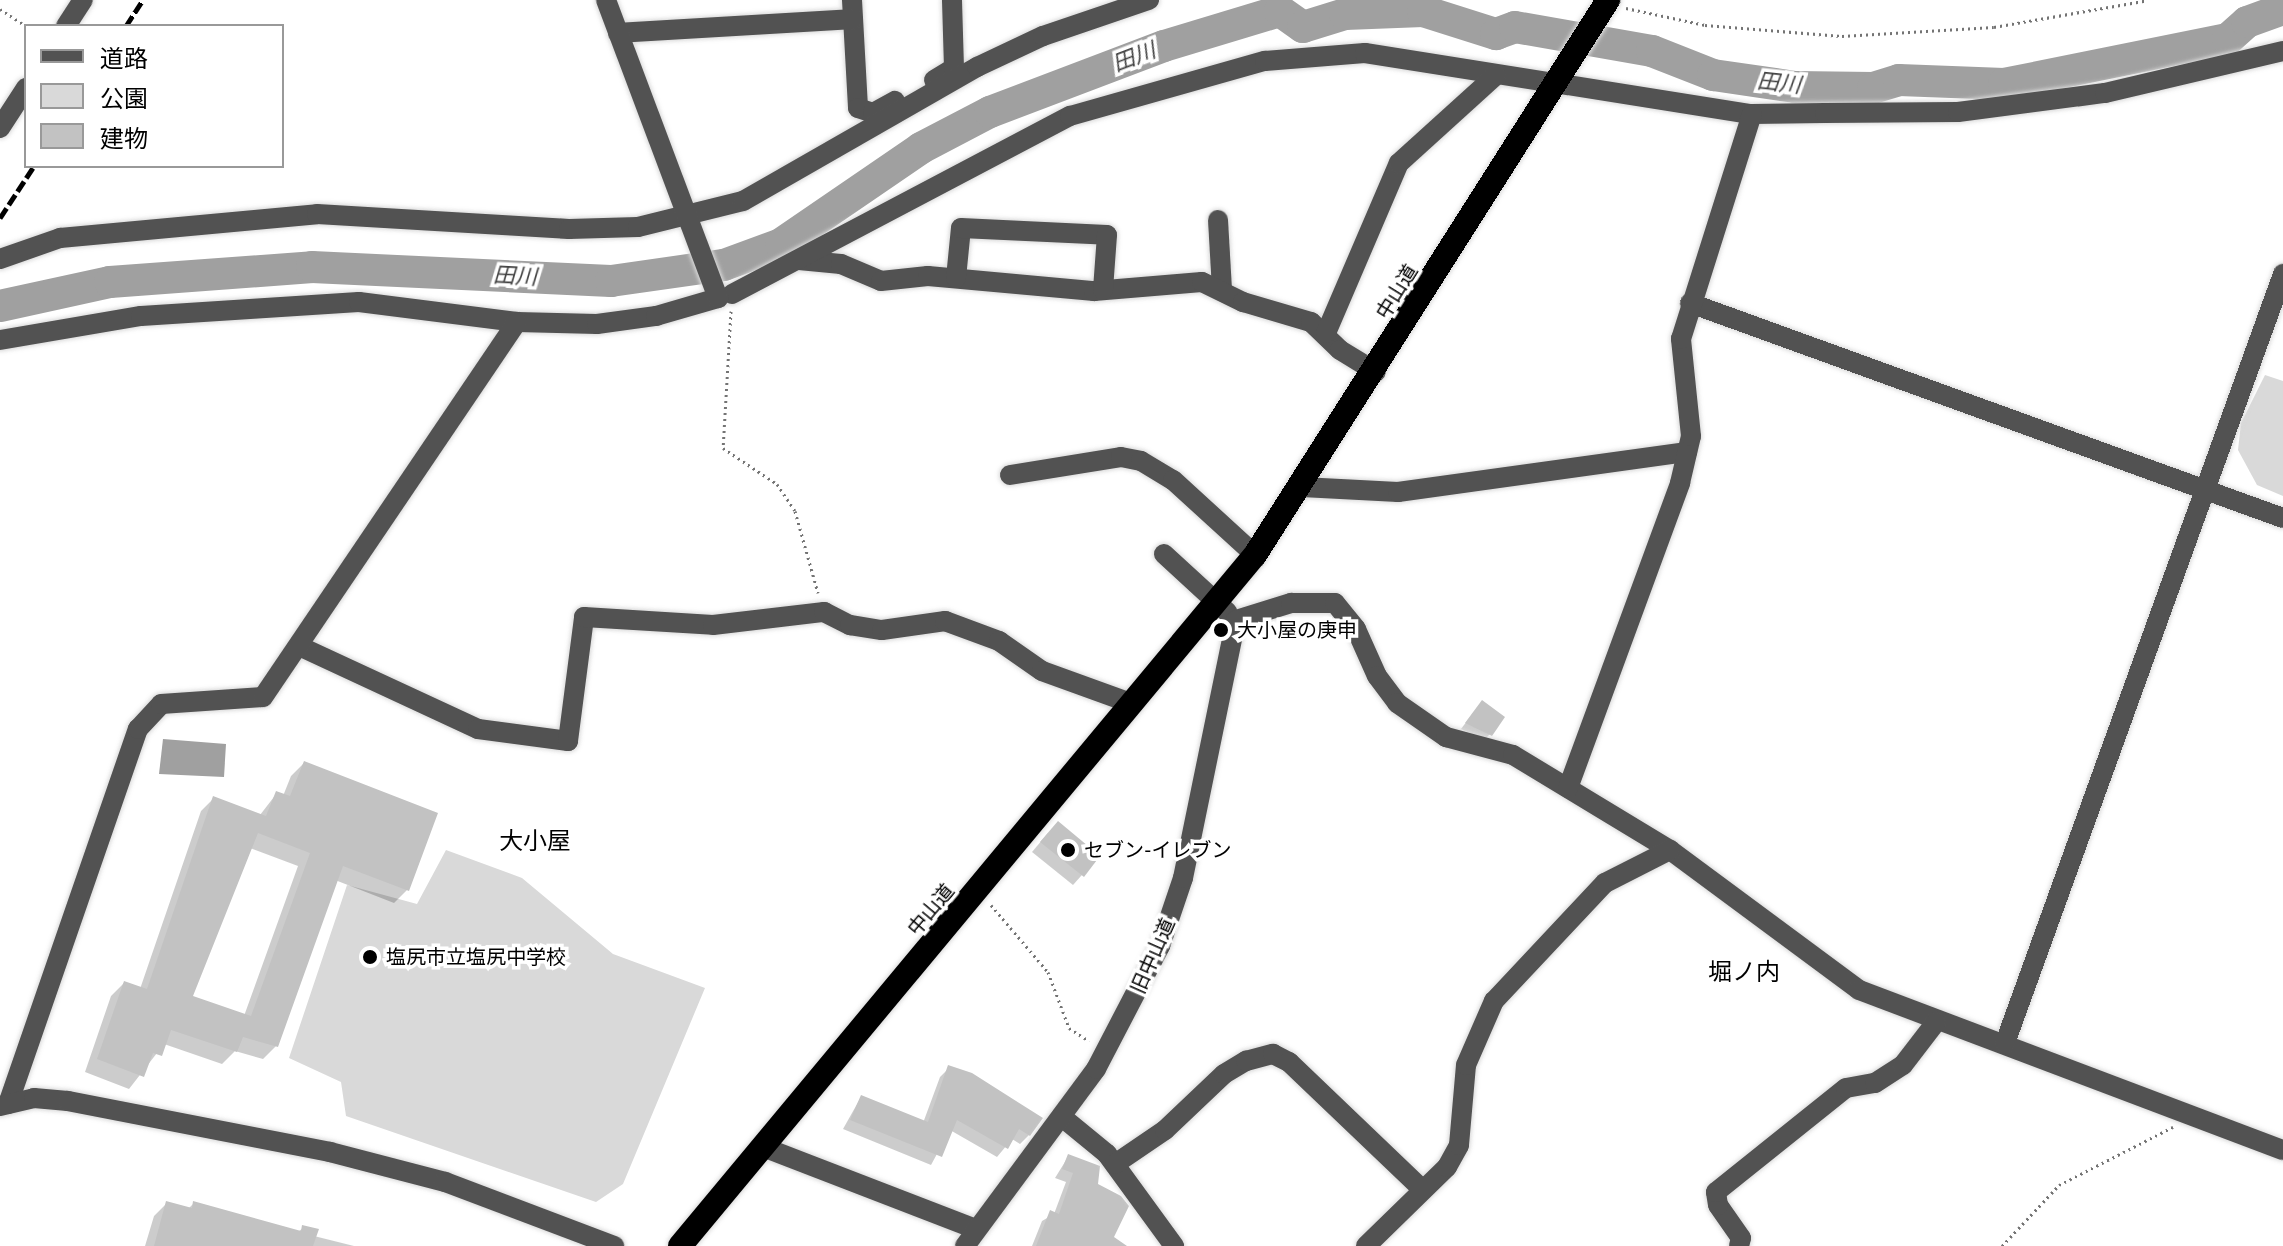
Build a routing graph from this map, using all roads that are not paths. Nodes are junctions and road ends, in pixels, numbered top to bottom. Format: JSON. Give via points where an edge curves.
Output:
{"nodes":[{"id":1,"x":83,"y":0,"type":"edge"},
{"id":2,"x":606,"y":0,"type":"edge"},
{"id":3,"x":952,"y":0,"type":"edge"},
{"id":4,"x":1149,"y":0,"type":"edge"},
{"id":5,"x":1603,"y":3,"type":"edge"},
{"id":6,"x":852,"y":9,"type":"edge"},
{"id":7,"x":67,"y":24,"type":"edge"},
{"id":8,"x":618,"y":33,"type":"junction"},
{"id":9,"x":2283,"y":51,"type":"edge"},
{"id":10,"x":1496,"y":75,"type":"junction"},
{"id":11,"x":1556,"y":82,"type":"junction"},
{"id":12,"x":24,"y":91,"type":"edge"},
{"id":13,"x":1752,"y":114,"type":"junction"},
{"id":14,"x":0,"y":128,"type":"edge"},
{"id":15,"x":687,"y":216,"type":"junction"},
{"id":16,"x":1218,"y":220,"type":"dead end"},
{"id":17,"x":0,"y":259,"type":"edge"},
{"id":18,"x":799,"y":260,"type":"junction"},
{"id":19,"x":2283,"y":274,"type":"edge"},
{"id":20,"x":956,"y":278,"type":"junction"},
{"id":21,"x":1222,"y":289,"type":"junction"},
{"id":22,"x":1103,"y":290,"type":"junction"},
{"id":23,"x":722,"y":295,"type":"junction"},
{"id":24,"x":1690,"y":303,"type":"junction"},
{"id":25,"x":517,"y":322,"type":"junction"},
{"id":26,"x":1326,"y":333,"type":"junction"},
{"id":27,"x":0,"y":340,"type":"edge"},
{"id":28,"x":1376,"y":372,"type":"junction"},
{"id":29,"x":1687,"y":452,"type":"junction"},
{"id":30,"x":1010,"y":475,"type":"dead end"},
{"id":31,"x":1302,"y":487,"type":"junction"},
{"id":32,"x":2204,"y":490,"type":"junction"},
{"id":33,"x":2283,"y":518,"type":"edge"},
{"id":34,"x":1164,"y":554,"type":"dead end"},
{"id":35,"x":1255,"y":555,"type":"junction"},
{"id":36,"x":1227,"y":612,"type":"junction"},
{"id":37,"x":299,"y":646,"type":"junction"},
{"id":38,"x":1133,"y":704,"type":"junction"},
{"id":39,"x":1568,"y":788,"type":"junction"},
{"id":40,"x":1670,"y":850,"type":"junction"},
{"id":41,"x":1936,"y":1022,"type":"junction"},
{"id":42,"x":2005,"y":1043,"type":"junction"},
{"id":43,"x":4,"y":1105,"type":"edge"},
{"id":44,"x":1062,"y":1117,"type":"junction"},
{"id":45,"x":763,"y":1147,"type":"junction"},
{"id":46,"x":2283,"y":1150,"type":"edge"},
{"id":47,"x":1115,"y":1164,"type":"junction"},
{"id":48,"x":1422,"y":1189,"type":"junction"},
{"id":49,"x":971,"y":1238,"type":"edge"},
{"id":50,"x":614,"y":1246,"type":"edge"},
{"id":51,"x":680,"y":1246,"type":"edge"},
{"id":52,"x":1174,"y":1246,"type":"edge"},
{"id":53,"x":1366,"y":1246,"type":"edge"},
{"id":54,"x":1739,"y":1246,"type":"edge"}],
"edges":[{"from":1,"to":7,"type":"street"},
{"from":2,"to":8,"type":"street"},
{"from":3,"to":6,"type":"street","via":[[954,68],[873,113],[858,108]]},
{"from":4,"to":15,"type":"street","via":[[1043,36],[977,67],[743,201]]},
{"from":5,"to":11,"type":"highway","name":"中山道"},
{"from":6,"to":8,"type":"street"},
{"from":8,"to":15,"type":"street"},
{"from":9,"to":13,"type":"street","via":[[2105,93],[1958,112]]},
{"from":10,"to":11,"type":"street"},
{"from":10,"to":18,"type":"street","via":[[1365,53],[1265,61],[1180,81],[1070,116]]},
{"from":10,"to":26,"type":"street","via":[[1399,163]]},
{"from":11,"to":13,"type":"street"},
{"from":11,"to":28,"type":"highway","name":"中山道"},
{"from":12,"to":14,"type":"street"},
{"from":13,"to":24,"type":"street"},
{"from":15,"to":17,"type":"street","via":[[618,229],[317,214],[194,221],[60,238]]},
{"from":15,"to":23,"type":"street"},
{"from":16,"to":21,"type":"street"},
{"from":18,"to":20,"type":"street","via":[[841,264],[881,281]]},
{"from":18,"to":23,"type":"street"},
{"from":19,"to":32,"type":"street"},
{"from":20,"to":22,"type":"street"},
{"from":20,"to":22,"type":"street","via":[[961,228],[1107,235]]},
{"from":21,"to":22,"type":"street","via":[[1202,282]]},
{"from":21,"to":26,"type":"street","via":[[1243,302],[1291,312]]},
{"from":23,"to":25,"type":"street","via":[[656,316],[597,324]]},
{"from":24,"to":29,"type":"street","via":[[1681,339],[1691,436]]},
{"from":24,"to":32,"type":"street"},
{"from":25,"to":27,"type":"street","via":[[359,302],[141,316]]},
{"from":25,"to":37,"type":"street"},
{"from":26,"to":28,"type":"street","via":[[1340,350]]},
{"from":28,"to":31,"type":"highway","name":"中山道"},
{"from":29,"to":31,"type":"street","via":[[1398,492]]},
{"from":29,"to":39,"type":"street"},
{"from":30,"to":35,"type":"street","via":[[1121,457],[1141,461],[1173,480]]},
{"from":31,"to":35,"type":"highway","name":"中山道"},
{"from":32,"to":33,"type":"street"},
{"from":32,"to":42,"type":"street"},
{"from":34,"to":36,"type":"street"},
{"from":35,"to":36,"type":"highway","name":"中山道"},
{"from":36,"to":38,"type":"highway","name":"中山道"},
{"from":36,"to":39,"type":"street","via":[[1335,603],[1356,629],[1377,676],[1397,703],[1446,737],[1513,755]]},
{"from":36,"to":44,"type":"street","name":"旧中山道","via":[[1171,919],[1105,1052]]},
{"from":37,"to":38,"type":"street","via":[[478,729],[568,741],[584,617],[713,625],[824,612],[850,625],[882,630],[945,621],[999,641],[1042,671]]},
{"from":37,"to":43,"type":"street","via":[[263,697],[161,704],[138,729]]},
{"from":38,"to":45,"type":"highway","name":"中山道"},
{"from":39,"to":40,"type":"street"},
{"from":40,"to":41,"type":"street","via":[[1859,990]]},
{"from":40,"to":48,"type":"street","via":[[1605,883],[1494,1001],[1466,1065],[1459,1145],[1447,1167]]},
{"from":41,"to":42,"type":"street"},
{"from":41,"to":54,"type":"street","via":[[1903,1065],[1875,1083],[1846,1088],[1716,1192],[1718,1205],[1741,1238]]},
{"from":42,"to":46,"type":"street"},
{"from":43,"to":50,"type":"street","via":[[34,1098],[68,1101],[330,1152],[445,1182]]},
{"from":44,"to":47,"type":"street"},
{"from":44,"to":49,"type":"street","name":"旧中山道"},
{"from":45,"to":49,"type":"street"},
{"from":45,"to":51,"type":"highway","name":"中山道"},
{"from":47,"to":48,"type":"street","via":[[1165,1130],[1224,1074],[1273,1054],[1289,1062]]},
{"from":47,"to":52,"type":"street"},
{"from":48,"to":53,"type":"street"}]}
